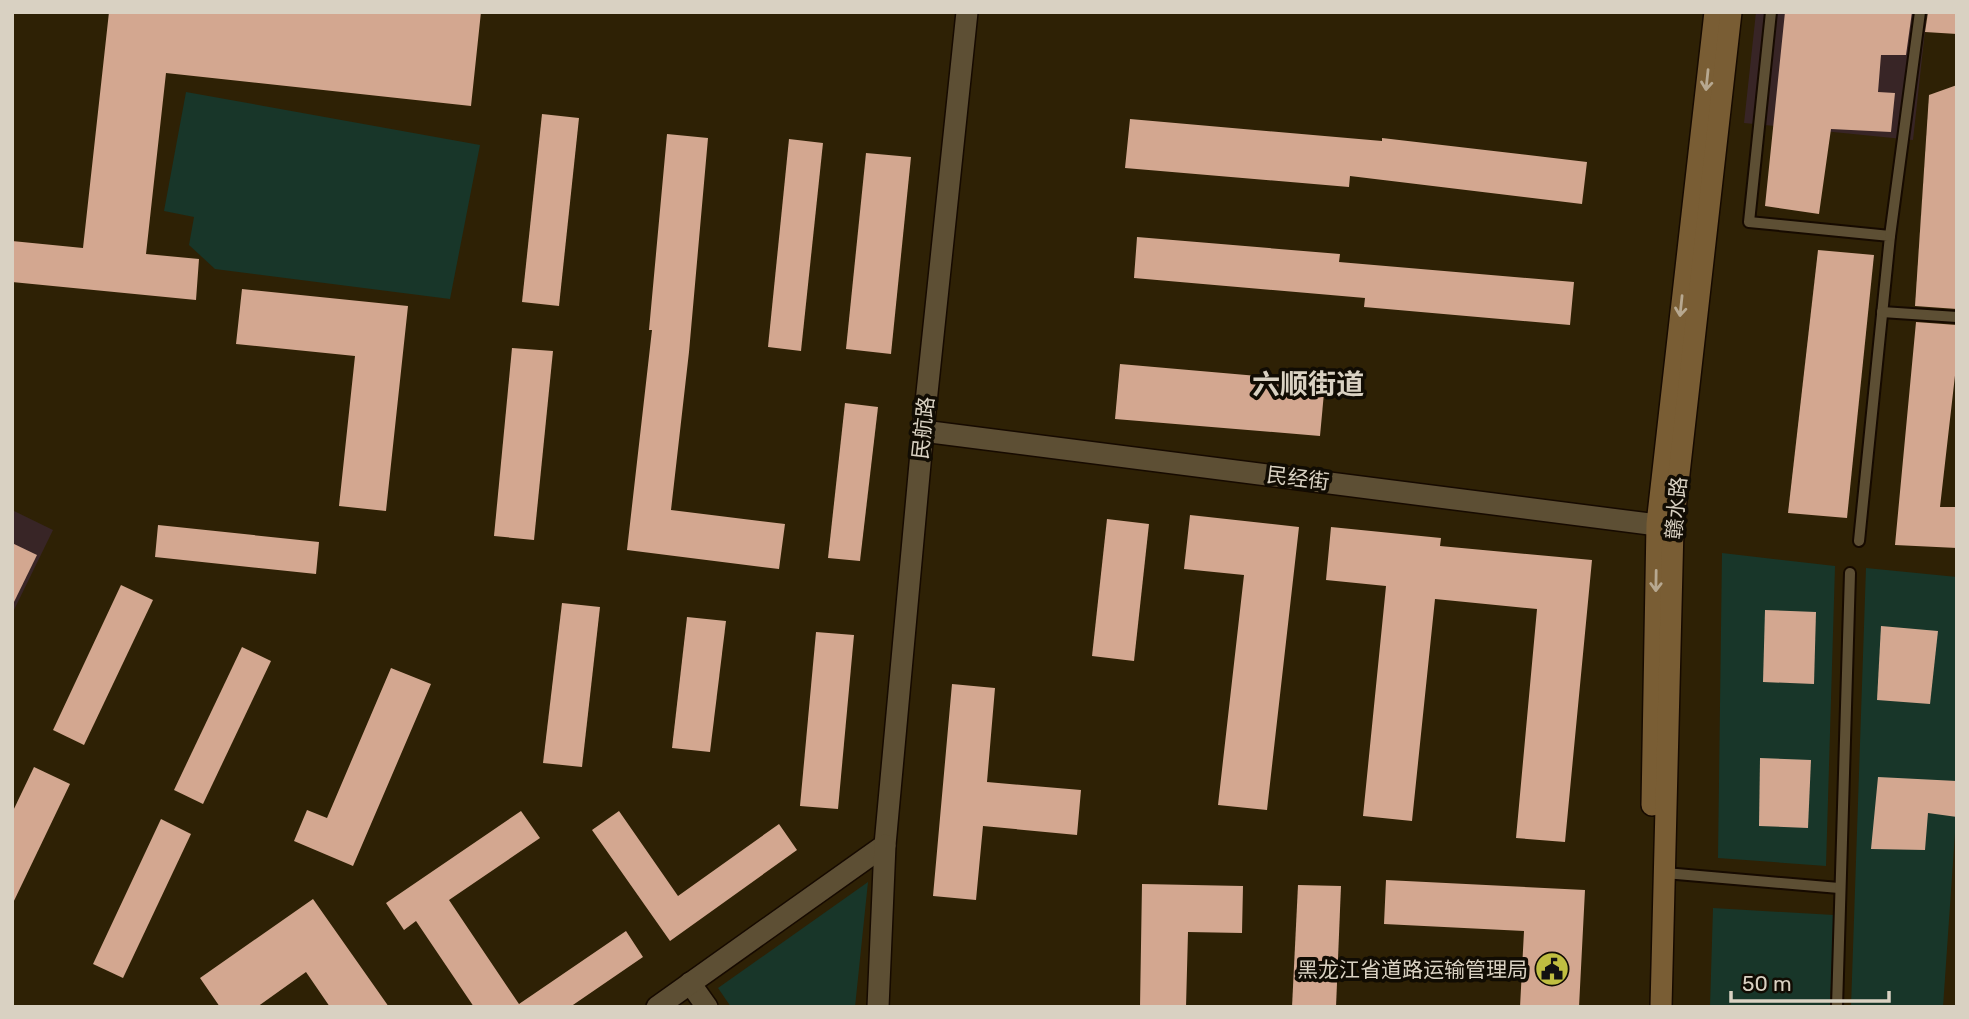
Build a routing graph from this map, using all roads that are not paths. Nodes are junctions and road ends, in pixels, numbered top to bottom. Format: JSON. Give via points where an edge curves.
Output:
{"nodes":[{"id":1,"x":967,"y":12,"type":"edge"},
{"id":2,"x":1715,"y":12,"type":"edge"},
{"id":3,"x":1731,"y":12,"type":"edge"},
{"id":4,"x":1771,"y":12,"type":"edge"},
{"id":5,"x":1920,"y":12,"type":"edge"},
{"id":6,"x":1890,"y":236,"type":"junction"},
{"id":7,"x":1882,"y":312,"type":"junction"},
{"id":8,"x":1957,"y":317,"type":"edge"},
{"id":9,"x":923,"y":431,"type":"junction"},
{"id":10,"x":1665,"y":526,"type":"junction"},
{"id":11,"x":1859,"y":541,"type":"dead end"},
{"id":12,"x":1850,"y":573,"type":"dead end"},
{"id":13,"x":885,"y":845,"type":"junction"},
{"id":14,"x":1665,"y":873,"type":"junction"},
{"id":15,"x":1839,"y":888,"type":"junction"},
{"id":16,"x":690,"y":983,"type":"junction"},
{"id":17,"x":657,"y":1007,"type":"edge"},
{"id":18,"x":707,"y":1007,"type":"edge"},
{"id":19,"x":878,"y":1007,"type":"edge"},
{"id":20,"x":1647,"y":1007,"type":"edge"},
{"id":21,"x":1661,"y":1007,"type":"edge"},
{"id":22,"x":1837,"y":1007,"type":"edge"}],
"edges":[{"from":1,"to":9,"type":"street","name":"民航路"},
{"from":2,"to":10,"type":"main road","name":"赣水路","one_way":true},
{"from":3,"to":10,"type":"main road","name":"赣水路"},
{"from":4,"to":6,"type":"lane","via":[[1749,222]]},
{"from":5,"to":6,"type":"lane"},
{"from":6,"to":7,"type":"lane"},
{"from":7,"to":8,"type":"lane"},
{"from":7,"to":11,"type":"lane"},
{"from":9,"to":10,"type":"street","name":"民经街"},
{"from":9,"to":13,"type":"street","name":"民航路"},
{"from":10,"to":14,"type":"main road","name":"赣水路"},
{"from":10,"to":20,"type":"main road","name":"赣水路","one_way":true},
{"from":12,"to":15,"type":"lane"},
{"from":13,"to":16,"type":"street"},
{"from":13,"to":19,"type":"street","name":"民航路"},
{"from":14,"to":15,"type":"lane"},
{"from":14,"to":21,"type":"main road","name":"赣水路"},
{"from":15,"to":22,"type":"lane"},
{"from":16,"to":17,"type":"street"},
{"from":16,"to":18,"type":"street"}]}
